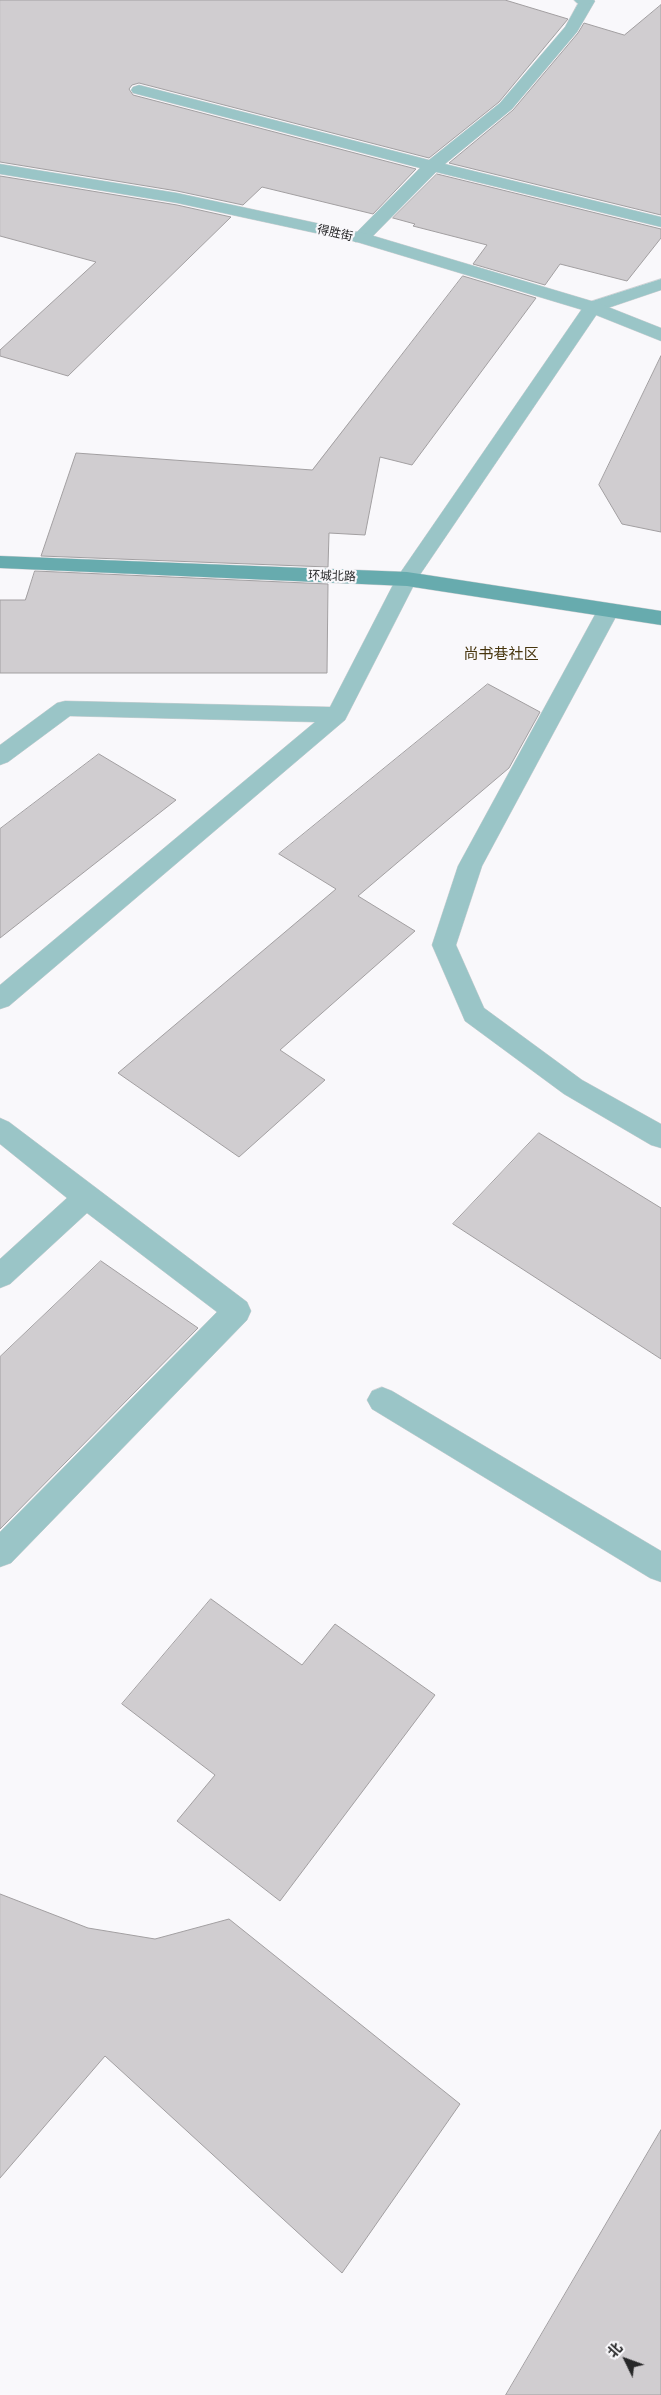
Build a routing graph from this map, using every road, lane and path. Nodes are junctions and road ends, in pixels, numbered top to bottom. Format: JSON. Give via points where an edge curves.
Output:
{"nodes":[{"id":1,"x":585,"y":0,"type":"edge"},
{"id":2,"x":139,"y":90,"type":"dead end"},
{"id":3,"x":432,"y":166,"type":"junction"},
{"id":4,"x":0,"y":169,"type":"edge"},
{"id":5,"x":661,"y":222,"type":"edge"},
{"id":6,"x":361,"y":238,"type":"junction"},
{"id":7,"x":661,"y":284,"type":"edge"},
{"id":8,"x":592,"y":307,"type":"junction"},
{"id":9,"x":661,"y":335,"type":"edge"},
{"id":10,"x":0,"y":562,"type":"edge"},
{"id":11,"x":407,"y":579,"type":"junction"},
{"id":12,"x":608,"y":611,"type":"junction"},
{"id":13,"x":661,"y":618,"type":"edge"},
{"id":14,"x":337,"y":715,"type":"junction"},
{"id":15,"x":0,"y":756,"type":"edge"},
{"id":16,"x":0,"y":999,"type":"edge"},
{"id":17,"x":0,"y":1129,"type":"edge"},
{"id":18,"x":661,"y":1137,"type":"edge"},
{"id":19,"x":86,"y":1198,"type":"junction"},
{"id":20,"x":0,"y":1276,"type":"edge"},
{"id":21,"x":382,"y":1400,"type":"dead end"},
{"id":22,"x":0,"y":1553,"type":"edge"},
{"id":23,"x":661,"y":1568,"type":"edge"}],
"edges":[{"from":1,"to":3,"type":"street","via":[[572,29],[506,106]]},
{"from":2,"to":3,"type":"street"},
{"from":3,"to":5,"type":"street"},
{"from":3,"to":6,"type":"street"},
{"from":4,"to":6,"type":"street","name":"得胜街","via":[[177,198]]},
{"from":6,"to":8,"type":"street","name":"得胜街"},
{"from":7,"to":8,"type":"street"},
{"from":8,"to":9,"type":"street","name":"得胜街"},
{"from":8,"to":11,"type":"street"},
{"from":10,"to":11,"type":"main road","name":"环城北路"},
{"from":11,"to":12,"type":"main road","name":"环城北路"},
{"from":11,"to":14,"type":"street"},
{"from":12,"to":13,"type":"main road","name":"环城北路"},
{"from":12,"to":18,"type":"street","via":[[470,866],[444,945],[474,1014],[573,1087]]},
{"from":14,"to":15,"type":"street","via":[[65,708]]},
{"from":14,"to":16,"type":"street"},
{"from":17,"to":19,"type":"street"},
{"from":19,"to":20,"type":"street"},
{"from":19,"to":22,"type":"street","via":[[237,1311]]},
{"from":21,"to":23,"type":"street"}]}
